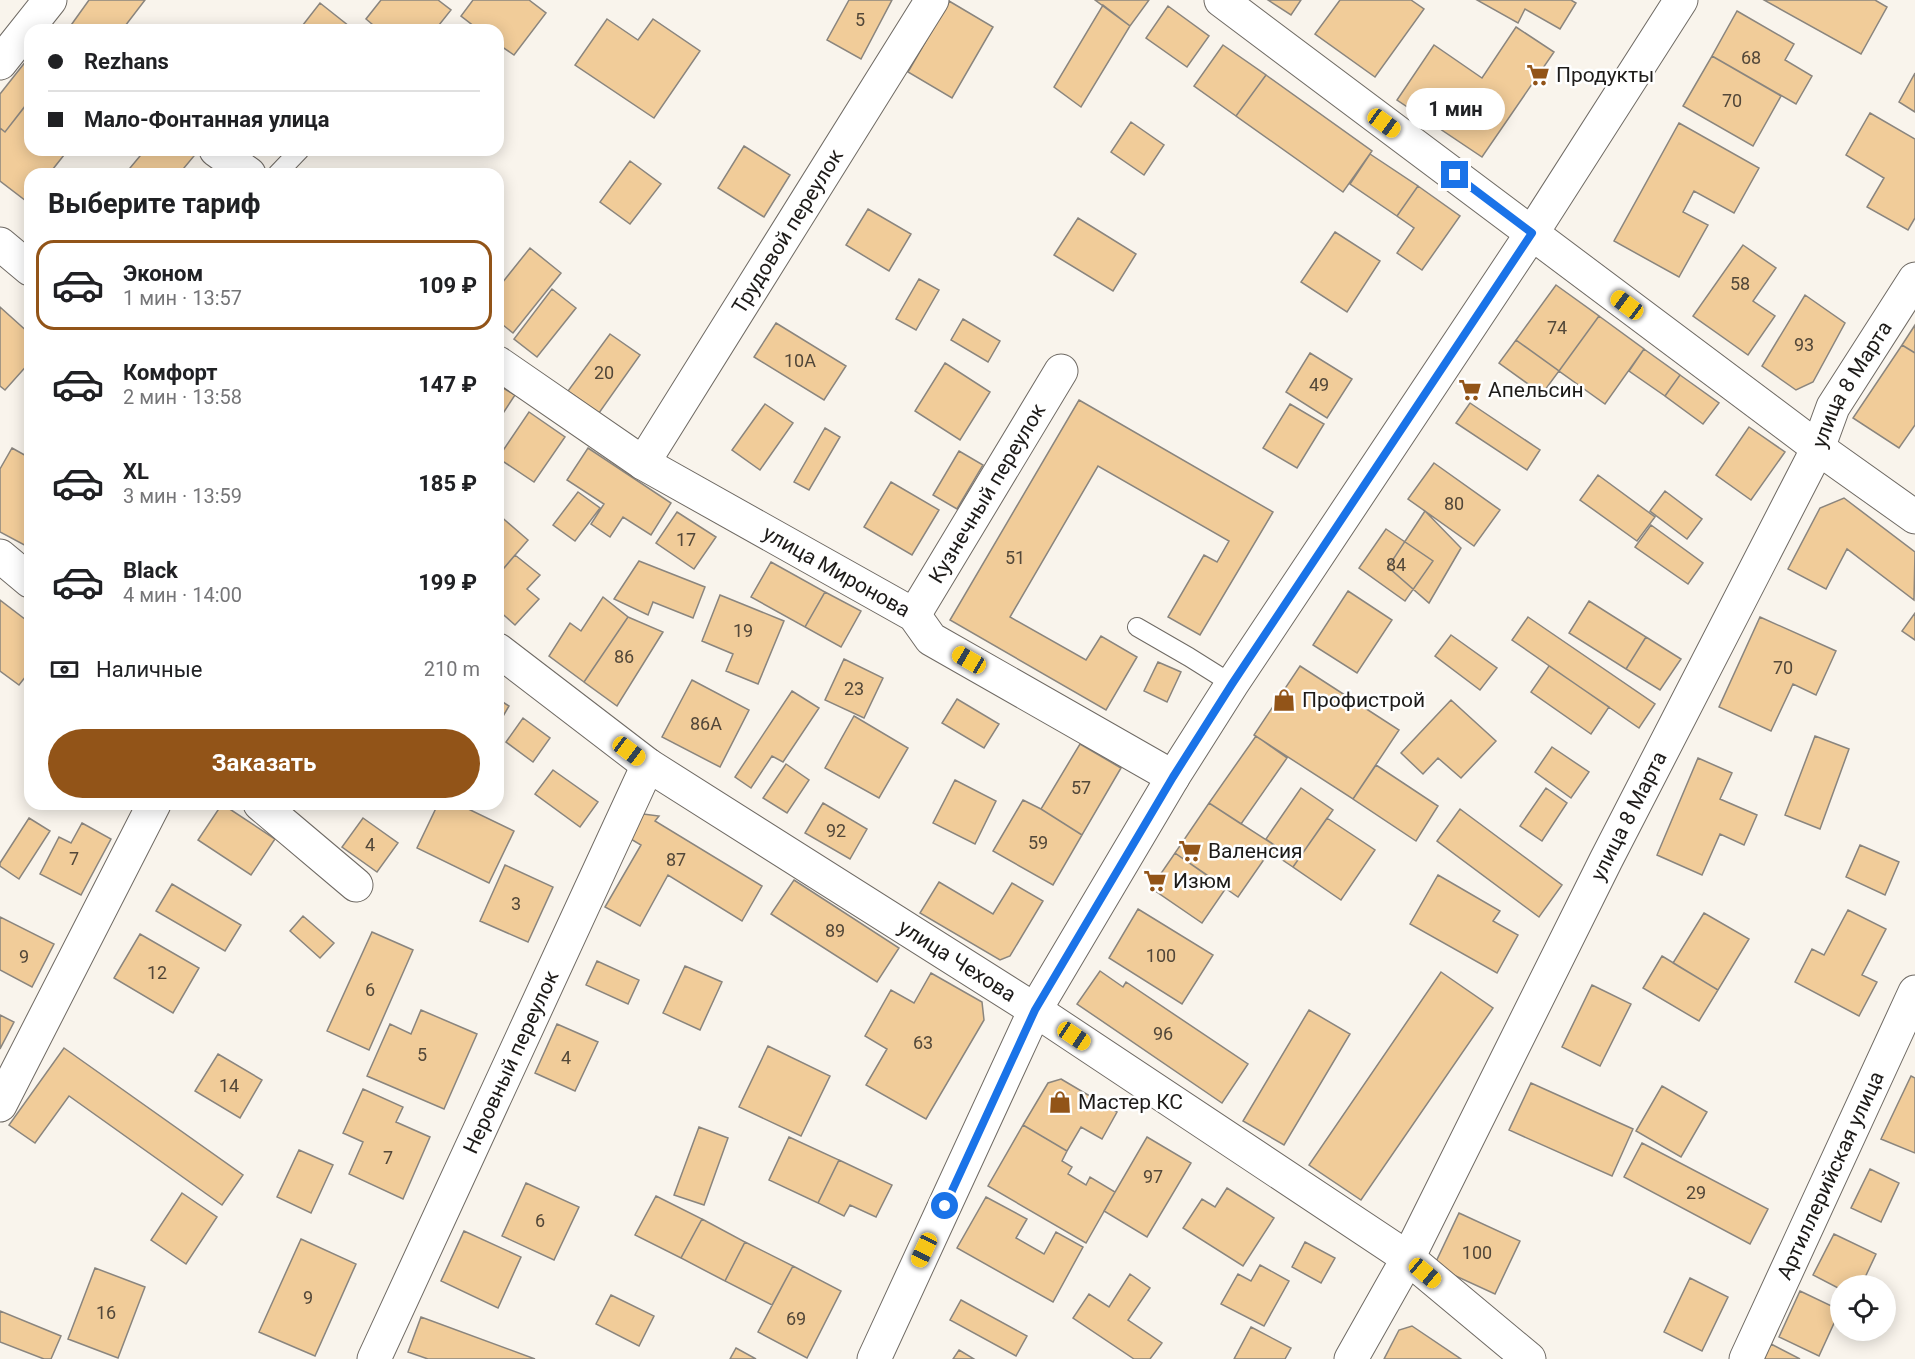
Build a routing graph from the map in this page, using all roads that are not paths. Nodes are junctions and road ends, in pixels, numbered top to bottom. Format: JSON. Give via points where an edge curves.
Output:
{"nodes":[{"id":1,"x":932,"y":0,"type":"edge"},
{"id":2,"x":1221,"y":0,"type":"edge"},
{"id":3,"x":1681,"y":0,"type":"edge"},
{"id":4,"x":24,"y":38,"type":"edge"},
{"id":5,"x":0,"y":63,"type":"edge"},
{"id":6,"x":224,"y":156,"type":"edge"},
{"id":7,"x":294,"y":156,"type":"edge"},
{"id":8,"x":241,"y":168,"type":"edge"},
{"id":9,"x":283,"y":168,"type":"edge"},
{"id":10,"x":1532,"y":233,"type":"junction"},
{"id":11,"x":0,"y":244,"type":"edge"},
{"id":12,"x":24,"y":264,"type":"edge"},
{"id":13,"x":1915,"y":279,"type":"edge"},
{"id":14,"x":504,"y":367,"type":"edge"},
{"id":15,"x":1062,"y":371,"type":"dead end"},
{"id":16,"x":1818,"y":448,"type":"junction"},
{"id":17,"x":644,"y":463,"type":"junction"},
{"id":18,"x":1915,"y":517,"type":"edge"},
{"id":19,"x":0,"y":556,"type":"edge"},
{"id":20,"x":24,"y":576,"type":"edge"},
{"id":21,"x":914,"y":615,"type":"junction"},
{"id":22,"x":1137,"y":627,"type":"dead end"},
{"id":23,"x":504,"y":655,"type":"edge"},
{"id":24,"x":1232,"y":684,"type":"junction"},
{"id":25,"x":648,"y":765,"type":"junction"},
{"id":26,"x":1173,"y":777,"type":"junction"},
{"id":27,"x":151,"y":810,"type":"edge"},
{"id":28,"x":267,"y":810,"type":"edge"},
{"id":29,"x":356,"y":885,"type":"dead end"},
{"id":30,"x":1915,"y":992,"type":"edge"},
{"id":31,"x":1035,"y":1010,"type":"junction"},
{"id":32,"x":0,"y":1105,"type":"edge"},
{"id":33,"x":1408,"y":1258,"type":"junction"},
{"id":34,"x":375,"y":1359,"type":"edge"},
{"id":35,"x":874,"y":1359,"type":"edge"},
{"id":36,"x":1351,"y":1359,"type":"edge"},
{"id":37,"x":1529,"y":1359,"type":"edge"},
{"id":38,"x":1746,"y":1359,"type":"edge"}],
"edges":[{"from":1,"to":17,"type":"street","name":"Трудовой переулок"},
{"from":2,"to":10,"type":"street"},
{"from":3,"to":10,"type":"street"},
{"from":4,"to":5,"type":"street"},
{"from":6,"to":8,"type":"street"},
{"from":7,"to":9,"type":"lane"},
{"from":10,"to":16,"type":"street"},
{"from":10,"to":24,"type":"street"},
{"from":11,"to":12,"type":"street"},
{"from":13,"to":16,"type":"street","name":"улица 8 Марта","via":[[1833,407]]},
{"from":14,"to":17,"type":"street","name":"улица Миронова"},
{"from":15,"to":21,"type":"street","name":"Кузнечный переулок"},
{"from":16,"to":18,"type":"street"},
{"from":16,"to":33,"type":"street","name":"улица 8 Марта","via":[[1606,860]]},
{"from":17,"to":21,"type":"street","name":"улица Миронова"},
{"from":19,"to":20,"type":"street"},
{"from":21,"to":26,"type":"street","name":"улица Миронова","via":[[931,639]]},
{"from":22,"to":24,"type":"lane"},
{"from":23,"to":25,"type":"street","name":"улица Чехова"},
{"from":24,"to":26,"type":"street"},
{"from":25,"to":31,"type":"street","name":"улица Чехова"},
{"from":25,"to":34,"type":"street","name":"Неровный переулок"},
{"from":26,"to":31,"type":"street"},
{"from":27,"to":32,"type":"street"},
{"from":28,"to":29,"type":"street"},
{"from":30,"to":38,"type":"street","name":"Артиллерийская улица"},
{"from":31,"to":33,"type":"street","name":"улица Чехова"},
{"from":31,"to":35,"type":"street"},
{"from":33,"to":36,"type":"street","name":"улица 8 Марта"},
{"from":33,"to":37,"type":"street","name":"улица Чехова"}]}
